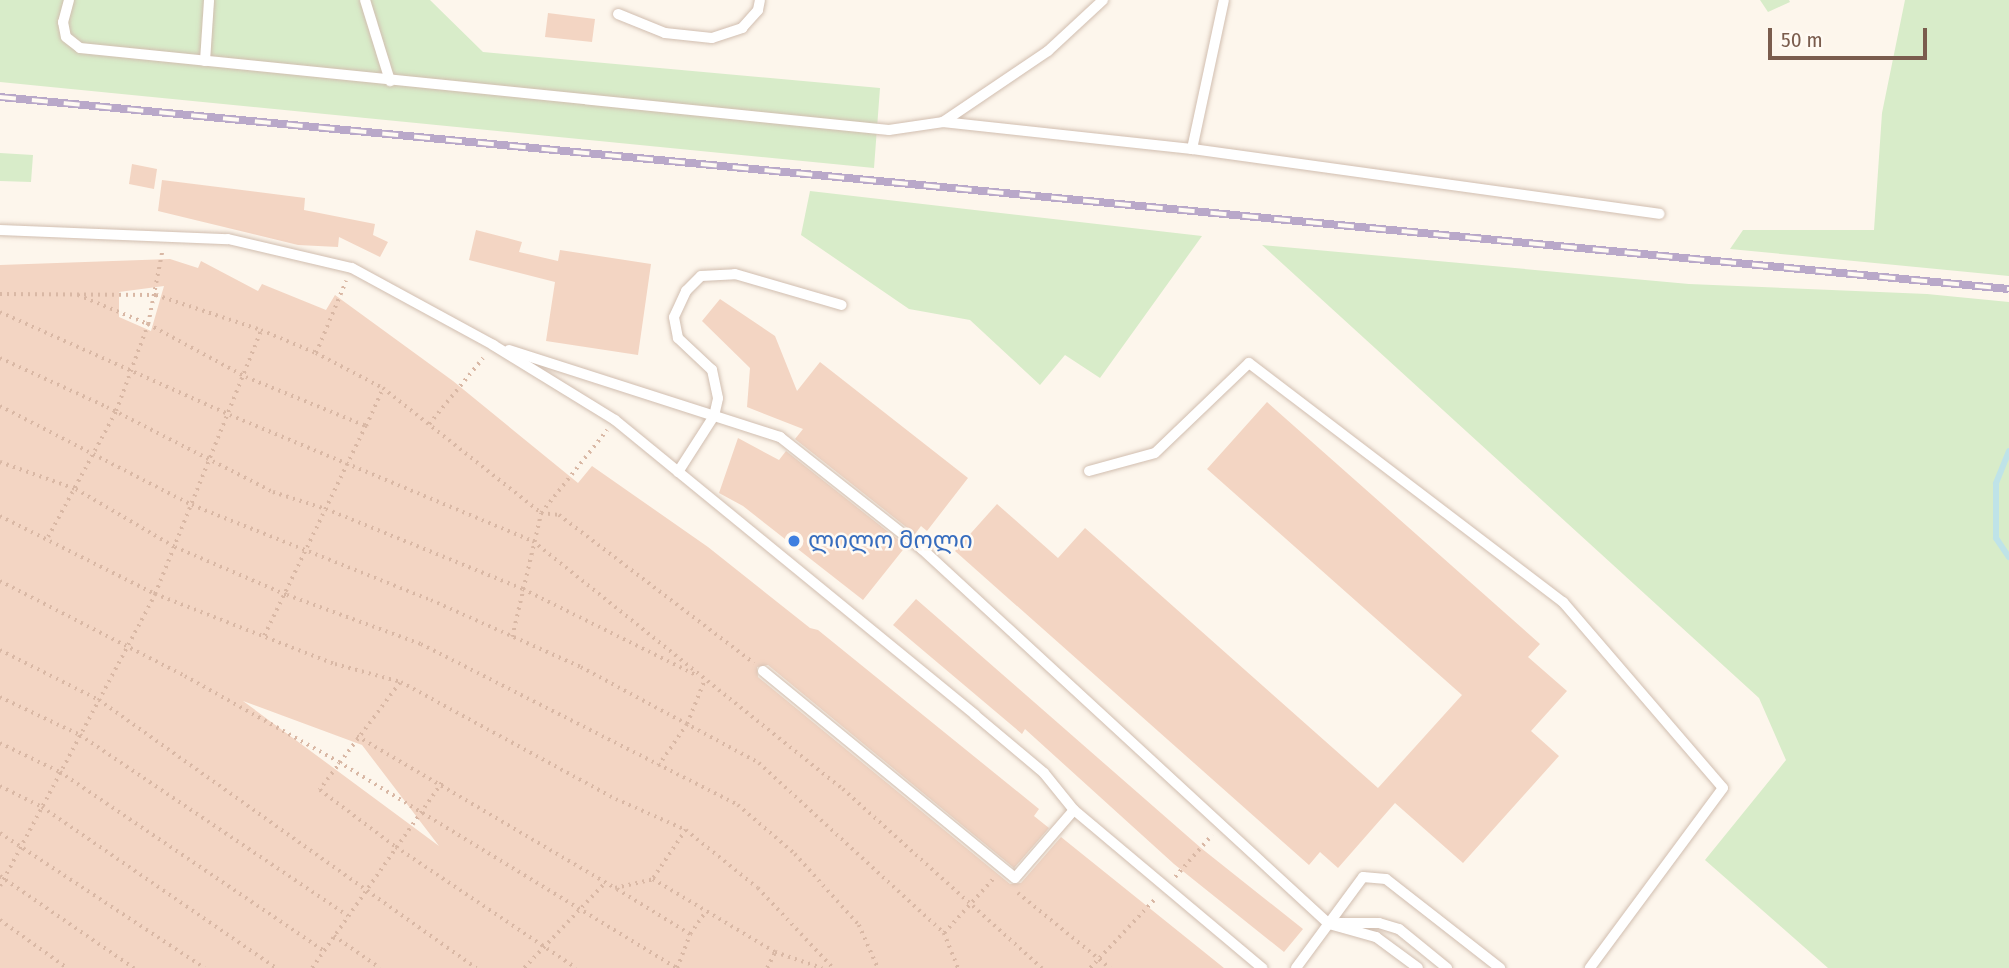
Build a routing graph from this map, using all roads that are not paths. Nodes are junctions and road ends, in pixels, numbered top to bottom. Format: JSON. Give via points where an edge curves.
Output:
{"nodes":[{"id":1,"x":69,"y":0,"type":"edge"},
{"id":2,"x":209,"y":0,"type":"edge"},
{"id":3,"x":365,"y":0,"type":"edge"},
{"id":4,"x":760,"y":0,"type":"edge"},
{"id":5,"x":1103,"y":0,"type":"edge"},
{"id":6,"x":1224,"y":0,"type":"edge"},
{"id":7,"x":618,"y":14,"type":"dead end"},
{"id":8,"x":205,"y":61,"type":"junction"},
{"id":9,"x":390,"y":81,"type":"junction"},
{"id":10,"x":943,"y":122,"type":"junction"},
{"id":11,"x":1192,"y":149,"type":"junction"},
{"id":12,"x":1659,"y":214,"type":"dead end"},
{"id":13,"x":0,"y":230,"type":"edge"},
{"id":14,"x":842,"y":305,"type":"dead end"},
{"id":15,"x":493,"y":345,"type":"junction"},
{"id":16,"x":714,"y":416,"type":"junction"},
{"id":17,"x":1089,"y":471,"type":"dead end"},
{"id":18,"x":677,"y":472,"type":"junction"},
{"id":19,"x":763,"y":671,"type":"road end"},
{"id":20,"x":1074,"y":810,"type":"junction"},
{"id":21,"x":1329,"y":924,"type":"junction"},
{"id":22,"x":1262,"y":968,"type":"edge"},
{"id":23,"x":1296,"y":968,"type":"edge"},
{"id":24,"x":1418,"y":968,"type":"edge"},
{"id":25,"x":1447,"y":968,"type":"edge"},
{"id":26,"x":1500,"y":968,"type":"edge"},
{"id":27,"x":1591,"y":968,"type":"edge"}],
"edges":[{"from":1,"to":8,"type":"lane","via":[[63,22],[66,37],[80,48]]},
{"from":2,"to":8,"type":"lane"},
{"from":3,"to":9,"type":"lane"},
{"from":4,"to":7,"type":"lane","via":[[758,10],[741,28],[712,38],[665,33]]},
{"from":5,"to":10,"type":"lane","via":[[1048,51]]},
{"from":6,"to":11,"type":"lane"},
{"from":8,"to":9,"type":"lane"},
{"from":9,"to":10,"type":"lane","via":[[821,126],[889,130]]},
{"from":10,"to":11,"type":"lane"},
{"from":11,"to":12,"type":"lane"},
{"from":13,"to":15,"type":"lane","via":[[228,239],[352,268]]},
{"from":14,"to":16,"type":"lane","via":[[735,274],[701,276],[686,291],[674,317],[678,338],[712,370],[718,388]]},
{"from":15,"to":16,"type":"lane"},
{"from":15,"to":18,"type":"lane","via":[[615,420]]},
{"from":16,"to":18,"type":"lane"},
{"from":16,"to":21,"type":"lane","via":[[780,437],[922,549]]},
{"from":17,"to":27,"type":"lane","via":[[1155,453],[1249,363],[1563,602],[1723,788]]},
{"from":18,"to":20,"type":"lane","via":[[1044,773]]},
{"from":19,"to":20,"type":"lane","via":[[1016,878]]},
{"from":20,"to":22,"type":"lane"},
{"from":21,"to":23,"type":"lane"},
{"from":21,"to":24,"type":"lane","via":[[1377,937]]},
{"from":21,"to":25,"type":"lane","via":[[1379,923],[1399,929]]},
{"from":21,"to":26,"type":"lane","via":[[1363,877],[1386,879]]}]}
